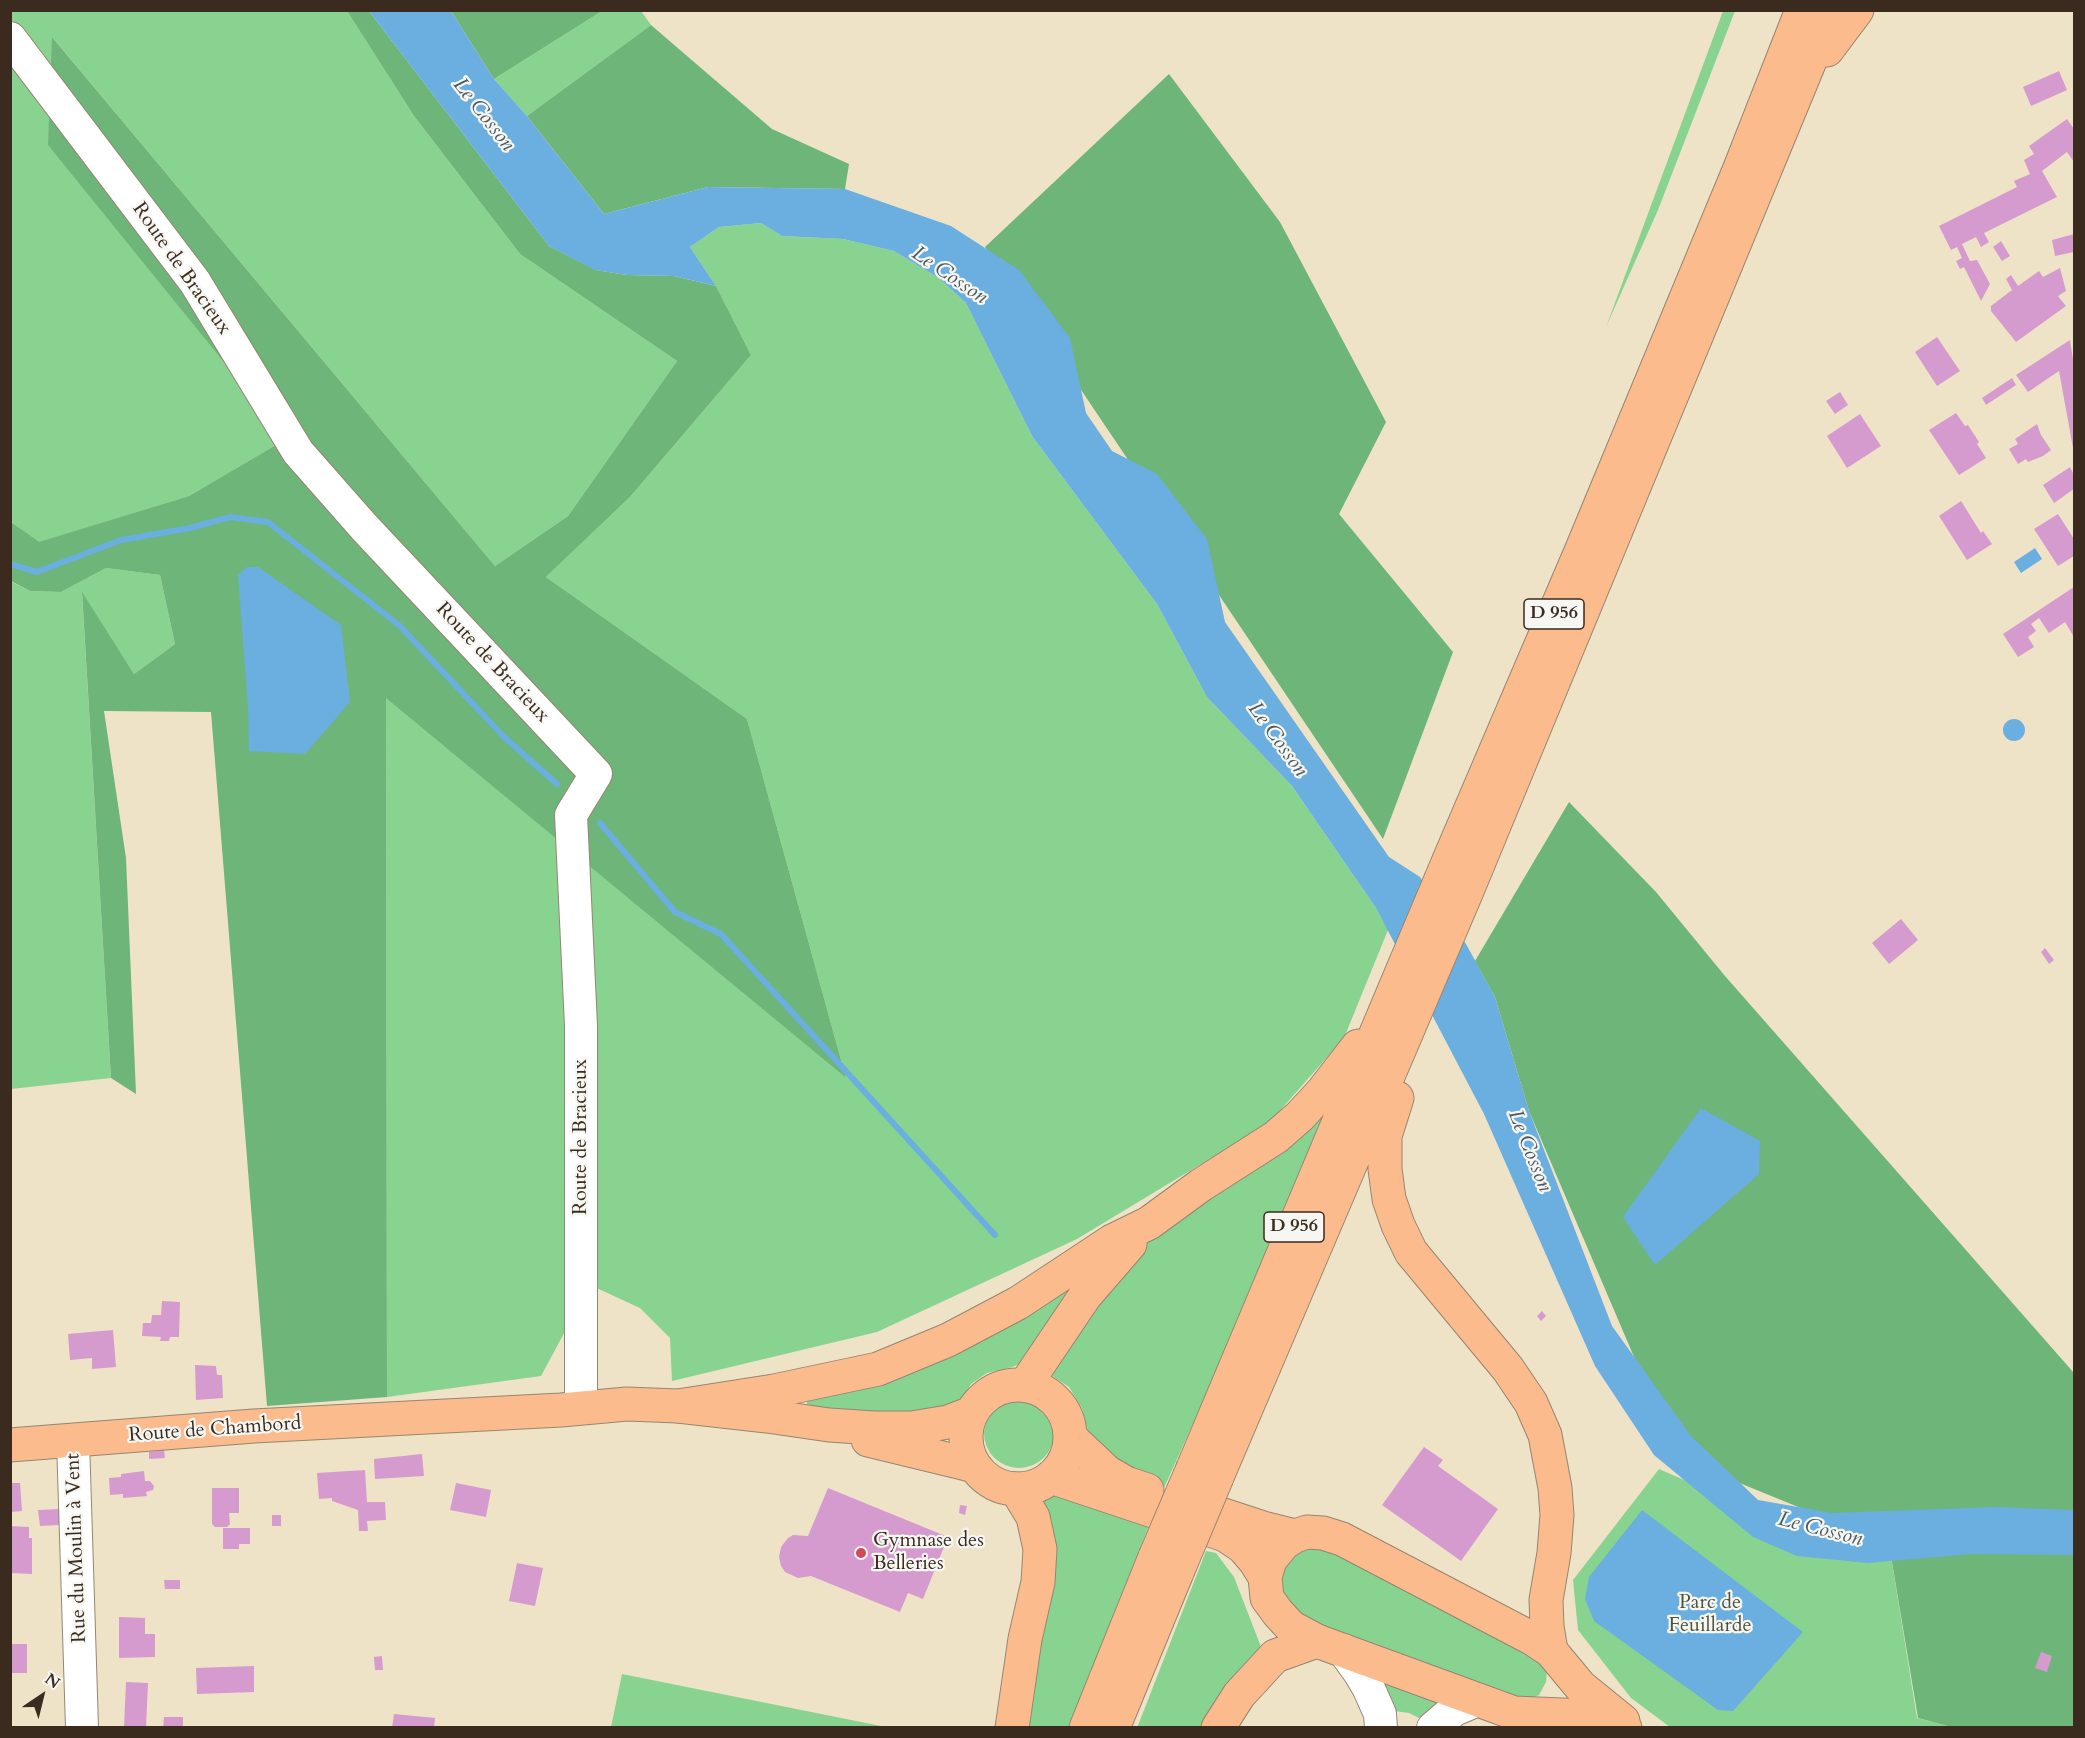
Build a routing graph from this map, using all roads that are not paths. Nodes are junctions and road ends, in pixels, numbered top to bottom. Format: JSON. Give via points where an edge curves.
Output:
{"nodes":[{"id":1,"x":1802,"y":10,"type":"edge"},
{"id":2,"x":1831,"y":10,"type":"edge"},
{"id":3,"x":1857,"y":10,"type":"edge"},
{"id":4,"x":10,"y":38,"type":"edge"},
{"id":5,"x":1805,"y":77,"type":"junction"},
{"id":6,"x":1396,"y":987,"type":"junction"},
{"id":7,"x":1414,"y":1014,"type":"junction"},
{"id":8,"x":1149,"y":1223,"type":"junction"},
{"id":9,"x":1025,"y":1384,"type":"junction"},
{"id":10,"x":678,"y":1406,"type":"junction"},
{"id":11,"x":581,"y":1407,"type":"junction"},
{"id":12,"x":972,"y":1413,"type":"junction"},
{"id":13,"x":830,"y":1425,"type":"junction"},
{"id":14,"x":1071,"y":1438,"type":"junction"},
{"id":15,"x":73,"y":1440,"type":"junction"},
{"id":16,"x":10,"y":1445,"type":"edge"},
{"id":17,"x":975,"y":1466,"type":"junction"},
{"id":18,"x":1205,"y":1473,"type":"junction"},
{"id":19,"x":1051,"y":1477,"type":"junction"},
{"id":20,"x":1016,"y":1489,"type":"junction"},
{"id":21,"x":1295,"y":1536,"type":"junction"},
{"id":22,"x":1166,"y":1563,"type":"junction"},
{"id":23,"x":1265,"y":1577,"type":"junction"},
{"id":24,"x":1330,"y":1646,"type":"junction"},
{"id":25,"x":1558,"y":1659,"type":"junction"},
{"id":26,"x":1478,"y":1700,"type":"junction"},
{"id":27,"x":1542,"y":1713,"type":"junction"},
{"id":28,"x":82,"y":1728,"type":"edge"},
{"id":29,"x":1012,"y":1728,"type":"edge"},
{"id":30,"x":1086,"y":1728,"type":"edge"},
{"id":31,"x":1113,"y":1728,"type":"edge"},
{"id":32,"x":1218,"y":1728,"type":"edge"},
{"id":33,"x":1381,"y":1728,"type":"edge"},
{"id":34,"x":1433,"y":1728,"type":"edge"},
{"id":35,"x":1625,"y":1728,"type":"edge"},
{"id":36,"x":1631,"y":1728,"type":"edge"}],
"edges":[{"from":1,"to":6,"type":"main road","number":"D 956","via":[[1740,168]]},
{"from":2,"to":5,"type":"main road","number":"D 956"},
{"from":3,"to":5,"type":"main road","number":"D 956"},
{"from":4,"to":11,"type":"street","name":"Route de Bracieux","via":[[195,282],[297,452],[596,774],[572,815],[581,1026]]},
{"from":5,"to":7,"type":"main road","number":"D 956"},
{"from":6,"to":8,"type":"main road","number":"D 956","via":[[1356,1050],[1300,1116]]},
{"from":6,"to":18,"type":"main road","number":"D 956"},
{"from":7,"to":18,"type":"main road","number":"D 956"},
{"from":7,"to":25,"type":"main road","number":"D 956","via":[[1405,1074],[1385,1136],[1389,1199],[1411,1252],[1508,1369],[1531,1403],[1545,1435],[1556,1488],[1557,1515],[1546,1600],[1547,1626]]},
{"from":8,"to":9,"type":"main road","number":"D 956","via":[[1090,1289]]},
{"from":8,"to":10,"type":"main road","number":"D 956","via":[[1112,1241],[1018,1303],[948,1340],[879,1369]]},
{"from":9,"to":12,"type":"main road","via":[[994,1390]]},
{"from":9,"to":14,"type":"main road","via":[[1053,1397],[1063,1409]]},
{"from":10,"to":11,"type":"main road","name":"Route de Chambord"},
{"from":10,"to":13,"type":"main road"},
{"from":11,"to":15,"type":"main road","name":"Route de Chambord"},
{"from":12,"to":13,"type":"main road","via":[[912,1428]]},
{"from":12,"to":17,"type":"main road","via":[[966,1440]]},
{"from":13,"to":17,"type":"main road","via":[[877,1444]]},
{"from":14,"to":19,"type":"main road","via":[[1065,1460]]},
{"from":14,"to":21,"type":"main road","via":[[1107,1472],[1126,1483]]},
{"from":15,"to":16,"type":"main road","name":"Route de Chambord"},
{"from":15,"to":28,"type":"street","name":"Rue du Moulin à Vent"},
{"from":17,"to":20,"type":"main road","via":[[1000,1486]]},
{"from":18,"to":22,"type":"main road","number":"D 956","bridge":true},
{"from":19,"to":20,"type":"main road","via":[[1041,1484]]},
{"from":19,"to":23,"type":"main road","via":[[1225,1535],[1243,1547]]},
{"from":20,"to":29,"type":"main road","via":[[1033,1516],[1040,1549],[1038,1582]]},
{"from":21,"to":23,"type":"main road","via":[[1270,1560]]},
{"from":21,"to":25,"type":"main road","via":[[1323,1533],[1342,1539],[1475,1607]]},
{"from":22,"to":30,"type":"main road","number":"D 956"},
{"from":22,"to":31,"type":"main road","number":"D 956"},
{"from":23,"to":24,"type":"main road","via":[[1267,1598],[1278,1613],[1292,1627]]},
{"from":24,"to":26,"type":"main road"},
{"from":24,"to":32,"type":"main road","via":[[1275,1656],[1239,1695]]},
{"from":24,"to":33,"type":"street","via":[[1359,1672],[1380,1714]]},
{"from":25,"to":27,"type":"main road","via":[[1563,1691],[1554,1705]]},
{"from":25,"to":36,"type":"main road","via":[[1587,1692]]},
{"from":26,"to":27,"type":"main road","via":[[1514,1713]]},
{"from":26,"to":34,"type":"street","via":[[1454,1710]]},
{"from":27,"to":35,"type":"main road","via":[[1586,1716]]}]}
